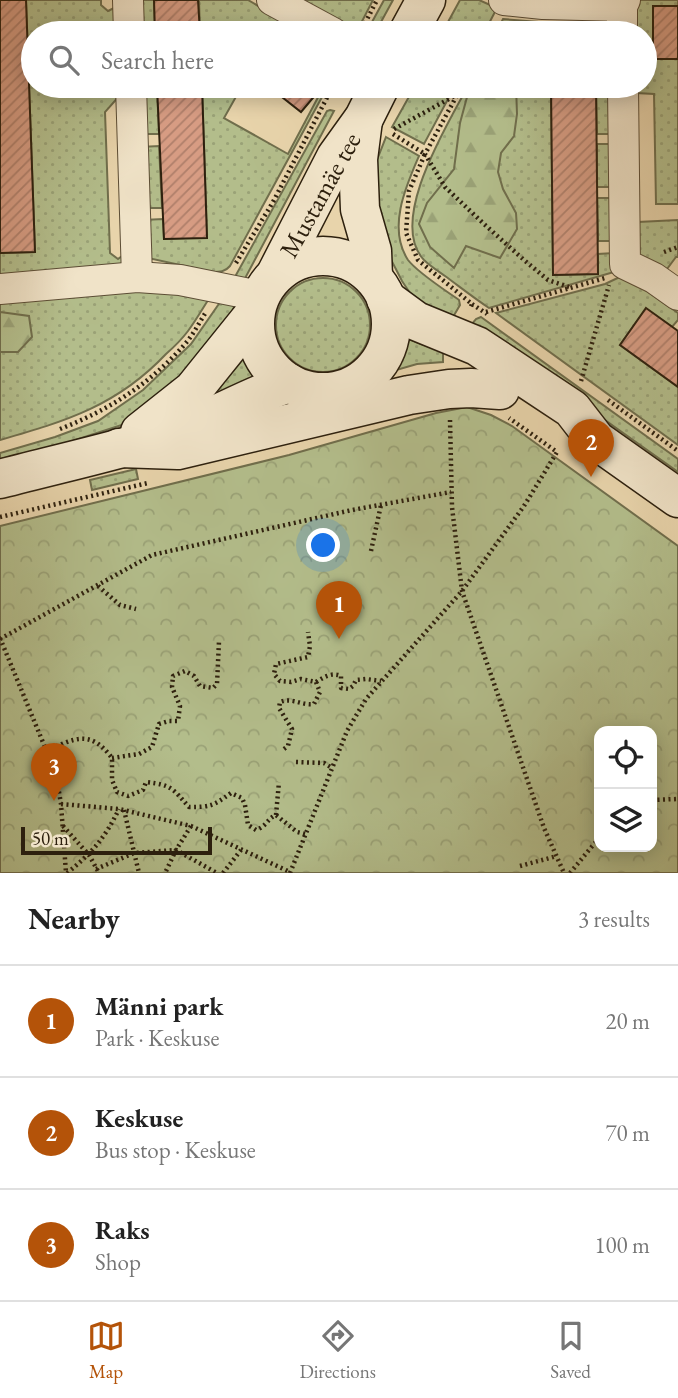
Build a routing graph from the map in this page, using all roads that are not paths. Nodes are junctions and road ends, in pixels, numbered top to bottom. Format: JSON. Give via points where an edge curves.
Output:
{"nodes":[{"id":1,"x":128,"y":0,"type":"edge"},
{"id":2,"x":426,"y":0,"type":"edge"},
{"id":3,"x":504,"y":0,"type":"edge"},
{"id":4,"x":286,"y":3,"type":"edge"},
{"id":5,"x":623,"y":13,"type":"edge"},
{"id":6,"x":129,"y":21,"type":"edge"},
{"id":7,"x":314,"y":21,"type":"edge"},
{"id":8,"x":415,"y":21,"type":"edge"},
{"id":9,"x":131,"y":98,"type":"edge"},
{"id":10,"x":623,"y":98,"type":"edge"},
{"id":11,"x":378,"y":112,"type":"edge"},
{"id":12,"x":137,"y":276,"type":"junction"},
{"id":13,"x":380,"y":288,"type":"junction"},
{"id":14,"x":0,"y":289,"type":"edge"},
{"id":15,"x":264,"y":294,"type":"junction"},
{"id":16,"x":678,"y":295,"type":"edge"},
{"id":17,"x":289,"y":383,"type":"junction"},
{"id":18,"x":341,"y":390,"type":"junction"},
{"id":19,"x":500,"y":390,"type":"junction"},
{"id":20,"x":596,"y":440,"type":"junction"},
{"id":21,"x":118,"y":448,"type":"junction"},
{"id":22,"x":0,"y":479,"type":"edge"},
{"id":23,"x":678,"y":498,"type":"edge"}],
"edges":[{"from":1,"to":6,"type":"street"},
{"from":2,"to":8,"type":"main road"},
{"from":3,"to":5,"type":"street"},
{"from":4,"to":7,"type":"street"},
{"from":9,"to":12,"type":"street"},
{"from":10,"to":16,"type":"street","via":[[625,264]]},
{"from":11,"to":13,"type":"main road","name":"Mustamäe tee","via":[[358,159],[360,209]]},
{"from":11,"to":15,"type":"main road","name":"Mustamäe tee","via":[[337,157]]},
{"from":12,"to":14,"type":"street"},
{"from":12,"to":15,"type":"street"},
{"from":13,"to":15,"type":"main road","via":[[356,264],[316,255],[295,261]]},
{"from":13,"to":18,"type":"main road","via":[[391,321],[388,344],[378,364]]},
{"from":13,"to":20,"type":"main road","via":[[416,321],[477,346],[572,409]]},
{"from":15,"to":17,"type":"main road","via":[[255,334],[261,354]]},
{"from":15,"to":21,"type":"main road","via":[[193,390]]},
{"from":17,"to":18,"type":"main road","via":[[305,390]]},
{"from":17,"to":21,"type":"main road","via":[[162,436]]},
{"from":18,"to":19,"type":"main road","via":[[449,371],[478,378]]},
{"from":19,"to":20,"type":"main road","via":[[558,428]]},
{"from":19,"to":21,"type":"main road","via":[[449,389],[409,395],[177,450]]},
{"from":20,"to":23,"type":"main road"},
{"from":21,"to":22,"type":"main road"}]}
